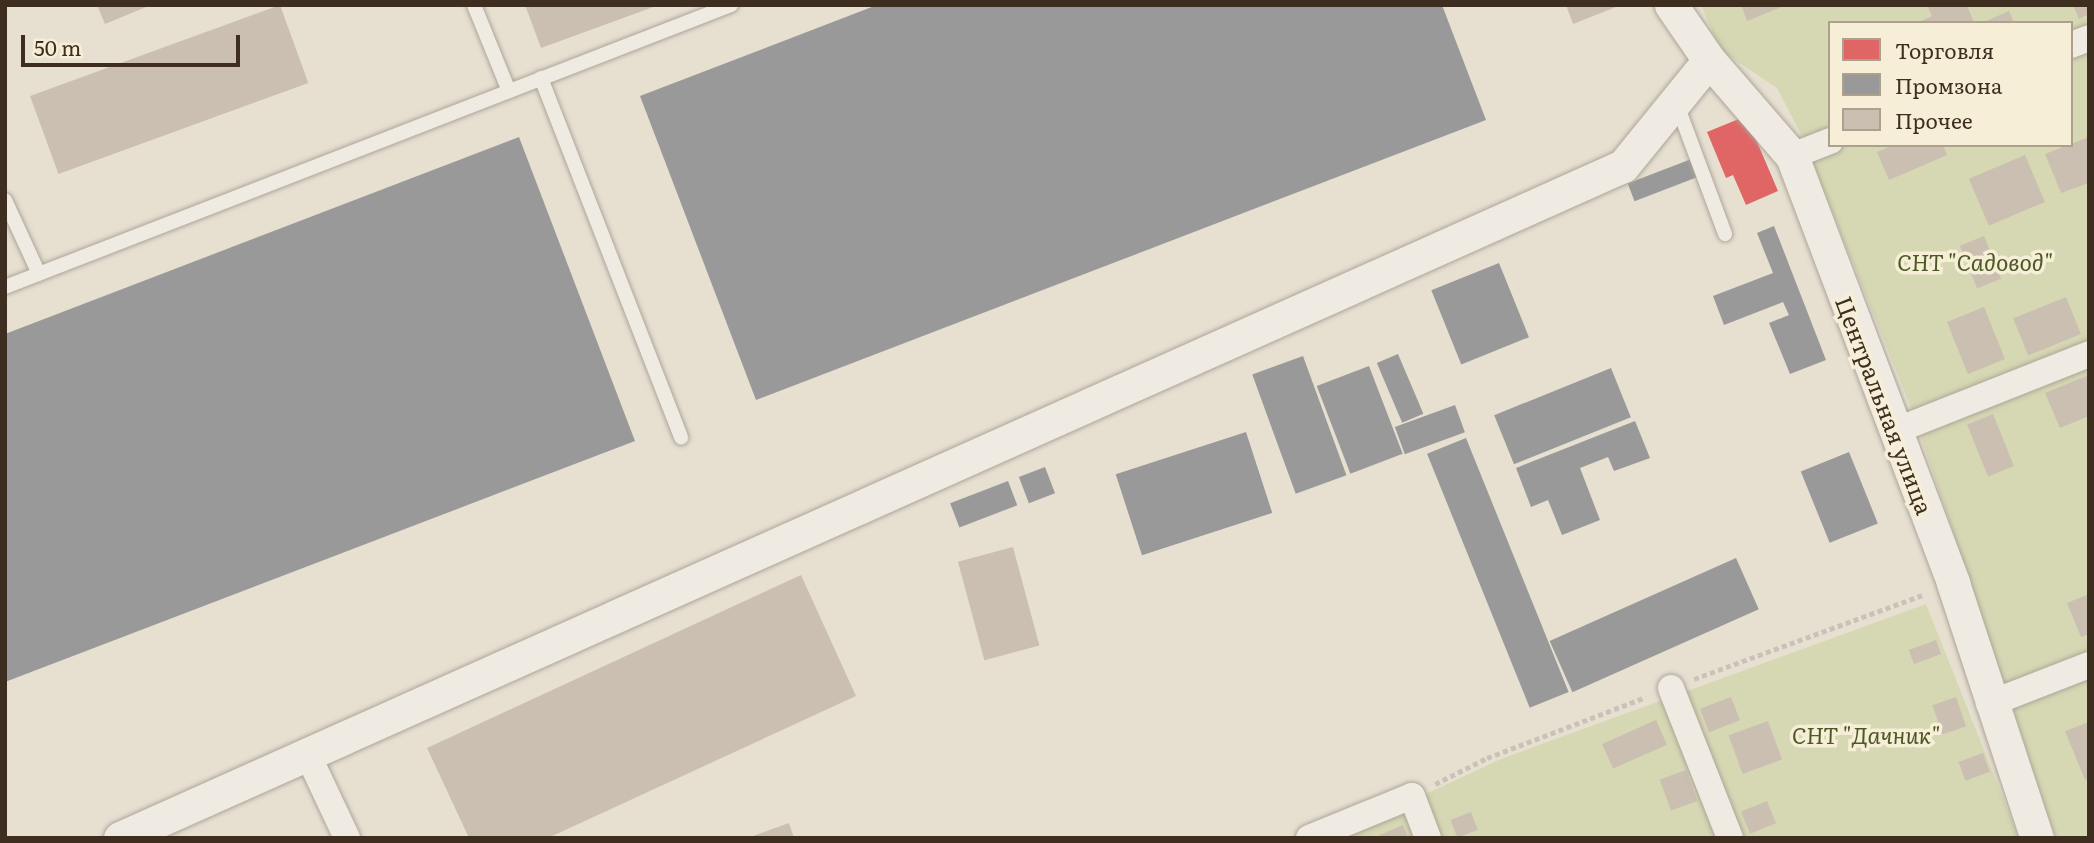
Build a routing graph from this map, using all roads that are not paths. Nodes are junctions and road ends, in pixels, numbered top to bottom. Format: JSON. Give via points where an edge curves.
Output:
{"nodes":[{"id":1,"x":474,"y":5,"type":"edge"},
{"id":2,"x":731,"y":5,"type":"edge"},
{"id":3,"x":1671,"y":5,"type":"edge"},
{"id":4,"x":1709,"y":60,"type":"junction"},
{"id":5,"x":541,"y":78,"type":"junction"},
{"id":6,"x":509,"y":91,"type":"junction"},
{"id":7,"x":1676,"y":100,"type":"junction"},
{"id":8,"x":1828,"y":142,"type":"edge"},
{"id":9,"x":1792,"y":156,"type":"junction"},
{"id":10,"x":5,"y":200,"type":"edge"},
{"id":11,"x":1725,"y":234,"type":"dead end"},
{"id":12,"x":39,"y":274,"type":"junction"},
{"id":13,"x":5,"y":287,"type":"edge"},
{"id":14,"x":2089,"y":354,"type":"edge"},
{"id":15,"x":1895,"y":431,"type":"junction"},
{"id":16,"x":681,"y":438,"type":"dead end"},
{"id":17,"x":2089,"y":665,"type":"edge"},
{"id":18,"x":1671,"y":688,"type":"road end"},
{"id":19,"x":1989,"y":704,"type":"junction"},
{"id":20,"x":307,"y":753,"type":"junction"},
{"id":21,"x":120,"y":838,"type":"edge"},
{"id":22,"x":347,"y":838,"type":"edge"},
{"id":23,"x":1309,"y":838,"type":"edge"},
{"id":24,"x":1428,"y":838,"type":"edge"},
{"id":25,"x":1730,"y":838,"type":"edge"},
{"id":26,"x":2037,"y":838,"type":"edge"}],
"edges":[{"from":1,"to":6,"type":"lane"},
{"from":2,"to":5,"type":"lane"},
{"from":3,"to":4,"type":"street","name":"Центральная улица"},
{"from":4,"to":7,"type":"street"},
{"from":4,"to":9,"type":"street","name":"Центральная улица"},
{"from":5,"to":6,"type":"lane"},
{"from":5,"to":16,"type":"lane"},
{"from":6,"to":12,"type":"lane"},
{"from":7,"to":11,"type":"lane"},
{"from":7,"to":20,"type":"street","via":[[1623,166]]},
{"from":8,"to":9,"type":"street"},
{"from":9,"to":15,"type":"street","name":"Центральная улица"},
{"from":10,"to":12,"type":"lane"},
{"from":12,"to":13,"type":"lane"},
{"from":14,"to":15,"type":"street"},
{"from":15,"to":19,"type":"street","name":"Центральная улица","via":[[1953,583]]},
{"from":17,"to":19,"type":"street"},
{"from":18,"to":25,"type":"street"},
{"from":19,"to":26,"type":"street","name":"Центральная улица"},
{"from":20,"to":21,"type":"street"},
{"from":20,"to":22,"type":"street"},
{"from":23,"to":24,"type":"street","via":[[1412,796]]}]}
